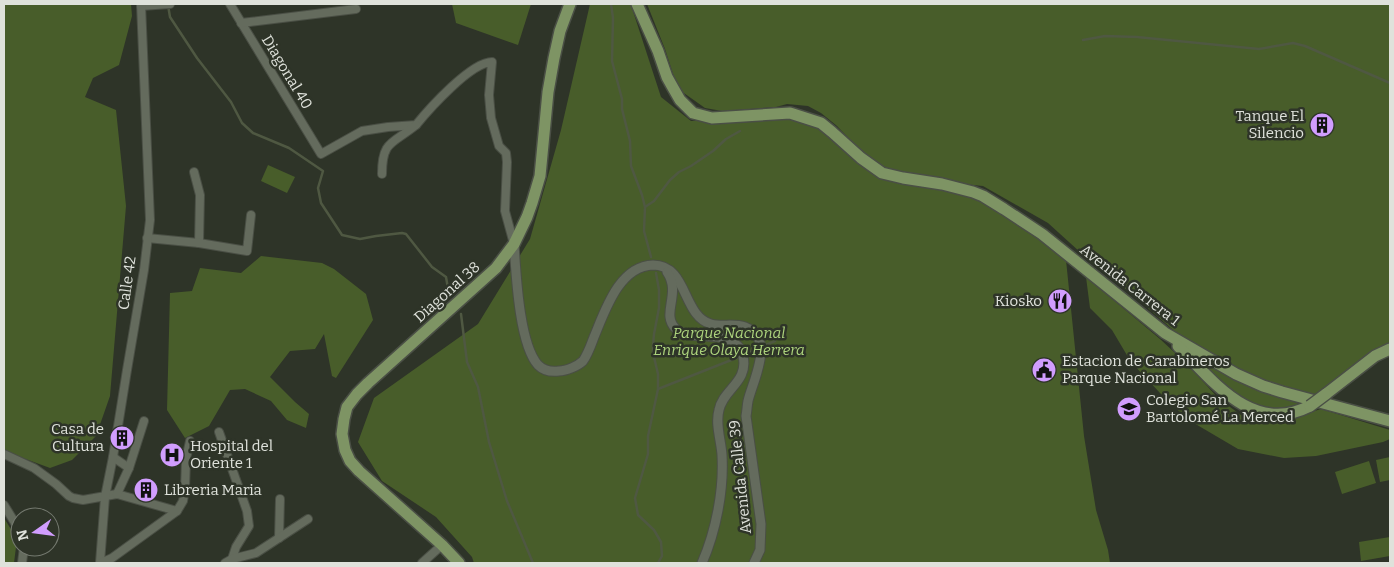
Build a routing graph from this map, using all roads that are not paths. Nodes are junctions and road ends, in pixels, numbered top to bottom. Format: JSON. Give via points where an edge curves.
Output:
{"nodes":[{"id":1,"x":170,"y":4,"type":"edge"},
{"id":2,"x":230,"y":4,"type":"edge"},
{"id":3,"x":570,"y":4,"type":"edge"},
{"id":4,"x":638,"y":4,"type":"edge"},
{"id":5,"x":141,"y":5,"type":"edge"},
{"id":6,"x":356,"y":9,"type":"dead end"},
{"id":7,"x":242,"y":23,"type":"junction"},
{"id":8,"x":416,"y":125,"type":"junction"},
{"id":9,"x":194,"y":172,"type":"dead end"},
{"id":10,"x":382,"y":174,"type":"dead end"},
{"id":11,"x":251,"y":215,"type":"dead end"},
{"id":12,"x":147,"y":238,"type":"junction"},
{"id":13,"x":199,"y":243,"type":"junction"},
{"id":14,"x":514,"y":244,"type":"junction"},
{"id":15,"x":664,"y":268,"type":"junction"},
{"id":16,"x":1164,"y":333,"type":"junction"},
{"id":17,"x":1390,"y":349,"type":"edge"},
{"id":18,"x":144,"y":421,"type":"dead end"},
{"id":19,"x":1390,"y":421,"type":"edge"},
{"id":20,"x":219,"y":432,"type":"dead end"},
{"id":21,"x":190,"y":441,"type":"dead end"},
{"id":22,"x":4,"y":454,"type":"edge"},
{"id":23,"x":113,"y":457,"type":"junction"},
{"id":24,"x":129,"y":468,"type":"junction"},
{"id":25,"x":117,"y":494,"type":"junction"},
{"id":26,"x":105,"y":497,"type":"junction"},
{"id":27,"x":280,"y":499,"type":"dead end"},
{"id":28,"x":177,"y":511,"type":"junction"},
{"id":29,"x":308,"y":519,"type":"dead end"},
{"id":30,"x":279,"y":538,"type":"junction"},
{"id":31,"x":442,"y":545,"type":"junction"},
{"id":32,"x":229,"y":561,"type":"edge"},
{"id":33,"x":100,"y":563,"type":"edge"},
{"id":34,"x":422,"y":563,"type":"edge"},
{"id":35,"x":459,"y":563,"type":"edge"},
{"id":36,"x":702,"y":563,"type":"edge"},
{"id":37,"x":754,"y":563,"type":"edge"}],
"edges":[{"from":1,"to":5,"type":"street"},
{"from":2,"to":7,"type":"street","name":"Diagonal 40"},
{"from":3,"to":14,"type":"main road","name":"Diagonal 38","via":[[560,30],[549,83],[540,176]]},
{"from":4,"to":16,"type":"main road","name":"Avenida Carrera 1","via":[[667,77],[680,100],[693,113],[712,118],[790,113],[821,123],[882,173],[942,184],[983,196],[1042,234]]},
{"from":5,"to":12,"type":"street","name":"Calle 42","via":[[150,207]]},
{"from":6,"to":7,"type":"street"},
{"from":7,"to":8,"type":"street","name":"Diagonal 40","via":[[321,154],[362,132]]},
{"from":8,"to":10,"type":"street","via":[[390,143],[382,159]]},
{"from":8,"to":14,"type":"street","via":[[469,71],[492,62],[489,95],[499,146],[506,153],[505,211]]},
{"from":9,"to":13,"type":"street","via":[[200,195]]},
{"from":11,"to":13,"type":"street","via":[[247,251]]},
{"from":12,"to":13,"type":"street"},
{"from":12,"to":23,"type":"street","name":"Calle 42"},
{"from":14,"to":15,"type":"street","via":[[527,344],[532,357],[548,371],[562,371],[582,362],[605,312],[630,273],[643,266]]},
{"from":14,"to":31,"type":"main road","name":"Diagonal 38","via":[[491,273],[357,394],[344,419],[344,450],[350,461]]},
{"from":15,"to":36,"type":"street","name":"Avenida Calle 39","via":[[674,287],[669,314],[675,328],[688,334],[732,342],[742,354],[744,364],[737,384],[723,399],[718,411],[722,454],[719,501]]},
{"from":15,"to":37,"type":"street","name":"Avenida Calle 39","via":[[678,279],[695,312],[703,320],[712,324],[746,327],[756,335],[761,346],[746,416],[761,524],[760,550]]},
{"from":16,"to":17,"type":"main road","bridge":true,"via":[[1241,404],[1276,415],[1310,406],[1375,356]]},
{"from":16,"to":19,"type":"main road","name":"Avenida Carrera 1","via":[[1220,366],[1263,386]]},
{"from":18,"to":24,"type":"street"},
{"from":20,"to":32,"type":"street","via":[[249,521]]},
{"from":21,"to":28,"type":"street","via":[[183,502]]},
{"from":22,"to":26,"type":"street","via":[[34,468],[73,498]]},
{"from":23,"to":24,"type":"street"},
{"from":23,"to":26,"type":"street","name":"Calle 42"},
{"from":24,"to":25,"type":"street"},
{"from":25,"to":26,"type":"street"},
{"from":25,"to":28,"type":"street"},
{"from":26,"to":33,"type":"street","name":"Calle 42"},
{"from":27,"to":30,"type":"street"},
{"from":28,"to":33,"type":"street","via":[[112,558]]},
{"from":29,"to":30,"type":"street"},
{"from":30,"to":32,"type":"street","via":[[256,553]]},
{"from":31,"to":34,"type":"street"},
{"from":31,"to":35,"type":"main road"}]}
